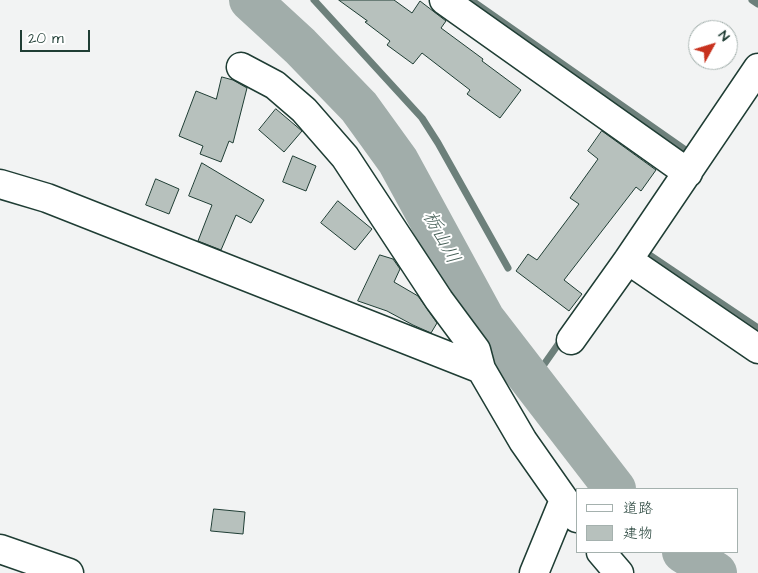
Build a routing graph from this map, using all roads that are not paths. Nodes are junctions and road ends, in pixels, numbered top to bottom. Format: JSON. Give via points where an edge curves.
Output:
{"nodes":[{"id":1,"x":444,"y":0,"type":"edge"},
{"id":2,"x":241,"y":67,"type":"dead end"},
{"id":3,"x":758,"y":68,"type":"edge"},
{"id":4,"x":688,"y":173,"type":"junction"},
{"id":5,"x":0,"y":184,"type":"edge"},
{"id":6,"x":628,"y":260,"type":"junction"},
{"id":7,"x":571,"y":340,"type":"dead end"},
{"id":8,"x":758,"y":349,"type":"edge"},
{"id":9,"x":481,"y":369,"type":"junction"},
{"id":10,"x":570,"y":509,"type":"edge"},
{"id":11,"x":0,"y":549,"type":"edge"},
{"id":12,"x":602,"y":553,"type":"edge"},
{"id":13,"x":69,"y":573,"type":"edge"},
{"id":14,"x":534,"y":573,"type":"edge"},
{"id":15,"x":619,"y":573,"type":"edge"}],
"edges":[{"from":1,"to":4,"type":"street"},
{"from":2,"to":9,"type":"street","via":[[275,85],[304,110],[345,157],[439,300],[476,350]]},
{"from":3,"to":4,"type":"street"},
{"from":4,"to":6,"type":"street"},
{"from":5,"to":9,"type":"street","via":[[47,198]]},
{"from":6,"to":7,"type":"street"},
{"from":6,"to":8,"type":"street"},
{"from":9,"to":10,"type":"street","via":[[523,441]]},
{"from":10,"to":14,"type":"street"},
{"from":11,"to":13,"type":"street"},
{"from":12,"to":15,"type":"street"}]}
